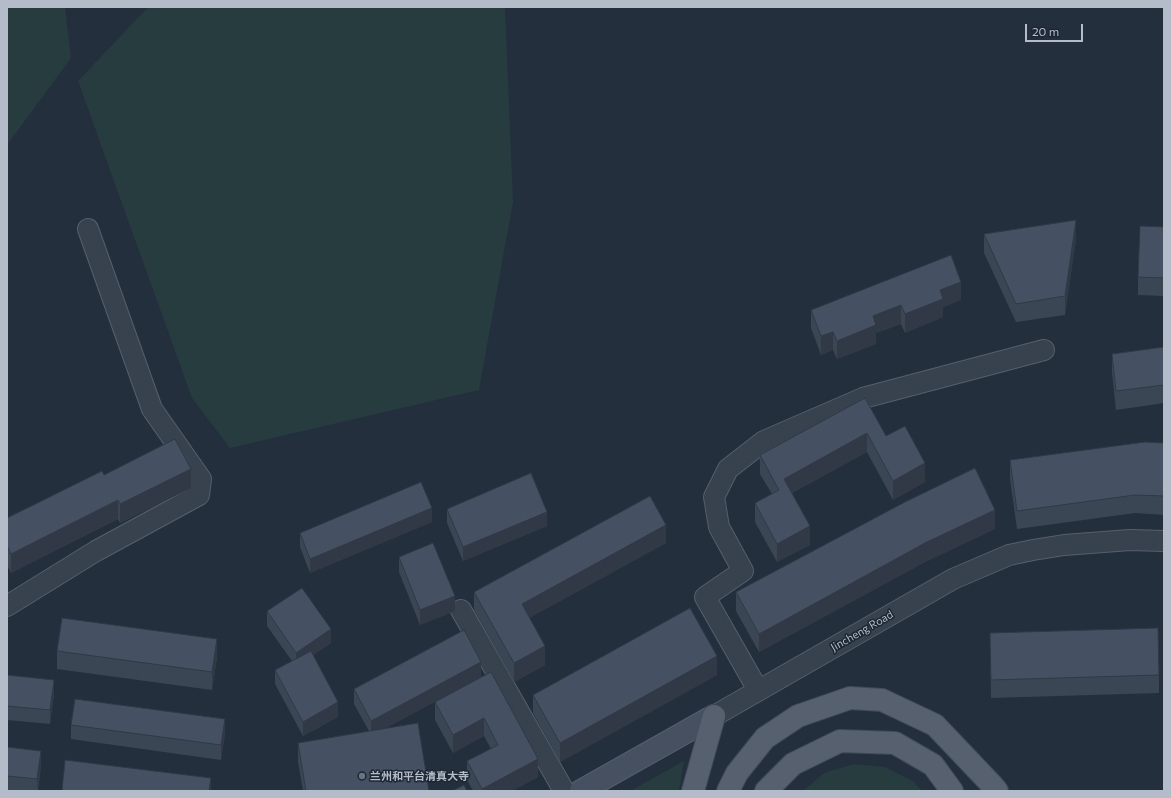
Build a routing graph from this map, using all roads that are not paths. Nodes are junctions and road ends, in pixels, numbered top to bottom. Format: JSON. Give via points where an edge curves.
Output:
{"nodes":[{"id":1,"x":88,"y":229,"type":"dead end"},
{"id":2,"x":1044,"y":350,"type":"dead end"},
{"id":3,"x":1164,"y":541,"type":"edge"},
{"id":4,"x":7,"y":606,"type":"edge"},
{"id":5,"x":461,"y":610,"type":"dead end"},
{"id":6,"x":758,"y":690,"type":"junction"},
{"id":7,"x":714,"y":716,"type":"junction"},
{"id":8,"x":564,"y":791,"type":"edge"},
{"id":9,"x":582,"y":791,"type":"edge"},
{"id":10,"x":693,"y":791,"type":"edge"},
{"id":11,"x":728,"y":791,"type":"edge"},
{"id":12,"x":766,"y":791,"type":"edge"},
{"id":13,"x":952,"y":791,"type":"edge"},
{"id":14,"x":997,"y":791,"type":"edge"}],
"edges":[{"from":1,"to":4,"type":"street","via":[[152,409],[201,479],[199,495],[96,551]]},
{"from":2,"to":6,"type":"street","via":[[863,398],[764,441],[728,470],[714,497],[719,527],[743,571],[705,597]]},
{"from":3,"to":6,"type":"street","name":"Jincheng Road","via":[[1130,540],[1064,545],[1008,556],[953,579]]},
{"from":5,"to":8,"type":"street"},
{"from":6,"to":7,"type":"street","name":"Jincheng Road"},
{"from":7,"to":9,"type":"street","name":"Jincheng Road"},
{"from":7,"to":10,"type":"main road"},
{"from":11,"to":14,"type":"main road","via":[[736,773],[765,738],[798,716],[850,698],[882,700],[935,725]]},
{"from":12,"to":13,"type":"main road","via":[[793,764],[840,741],[895,743],[933,765]]}]}
